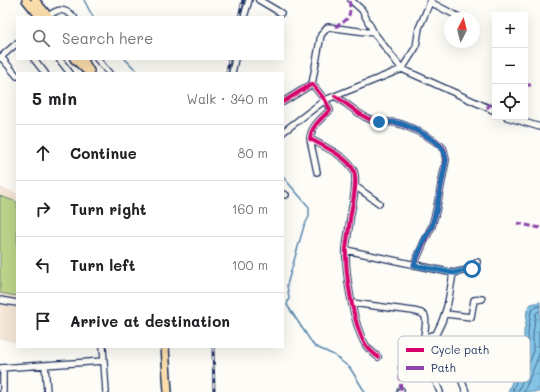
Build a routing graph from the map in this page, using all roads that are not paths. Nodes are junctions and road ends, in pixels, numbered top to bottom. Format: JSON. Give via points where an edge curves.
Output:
{"nodes":[{"id":1,"x":26,"y":0,"type":"edge"},
{"id":2,"x":35,"y":0,"type":"edge"},
{"id":3,"x":248,"y":0,"type":"edge"},
{"id":4,"x":259,"y":0,"type":"edge"},
{"id":5,"x":350,"y":0,"type":"edge"},
{"id":6,"x":430,"y":1,"type":"edge"},
{"id":7,"x":450,"y":12,"type":"edge"},
{"id":8,"x":281,"y":13,"type":"dead end"},
{"id":9,"x":39,"y":16,"type":"edge"},
{"id":10,"x":47,"y":16,"type":"edge"},
{"id":11,"x":49,"y":16,"type":"edge"},
{"id":12,"x":73,"y":16,"type":"edge"},
{"id":13,"x":244,"y":16,"type":"edge"},
{"id":14,"x":374,"y":32,"type":"junction"},
{"id":15,"x":16,"y":44,"type":"edge"},
{"id":16,"x":1,"y":57,"type":"edge"},
{"id":17,"x":35,"y":60,"type":"edge"},
{"id":18,"x":60,"y":60,"type":"edge"},
{"id":19,"x":75,"y":60,"type":"edge"},
{"id":20,"x":84,"y":60,"type":"edge"},
{"id":21,"x":98,"y":60,"type":"edge"},
{"id":22,"x":235,"y":60,"type":"edge"},
{"id":23,"x":402,"y":69,"type":"junction"},
{"id":24,"x":44,"y":72,"type":"edge"},
{"id":25,"x":69,"y":72,"type":"edge"},
{"id":26,"x":89,"y":72,"type":"edge"},
{"id":27,"x":90,"y":72,"type":"edge"},
{"id":28,"x":107,"y":72,"type":"edge"},
{"id":29,"x":232,"y":72,"type":"edge"},
{"id":30,"x":16,"y":75,"type":"edge"},
{"id":31,"x":312,"y":84,"type":"junction"},
{"id":32,"x":335,"y":96,"type":"junction"},
{"id":33,"x":325,"y":100,"type":"junction"},
{"id":34,"x":284,"y":101,"type":"edge"},
{"id":35,"x":492,"y":111,"type":"edge"},
{"id":36,"x":524,"y":120,"type":"edge"},
{"id":37,"x":540,"y":127,"type":"edge"},
{"id":38,"x":284,"y":131,"type":"edge"},
{"id":39,"x":310,"y":139,"type":"junction"},
{"id":40,"x":317,"y":172,"type":"dead end"},
{"id":41,"x":355,"y":186,"type":"junction"},
{"id":42,"x":379,"y":203,"type":"dead end"},
{"id":43,"x":346,"y":250,"type":"junction"},
{"id":44,"x":477,"y":262,"type":"dead end"},
{"id":45,"x":414,"y":265,"type":"junction"},
{"id":46,"x":453,"y":273,"type":"junction"},
{"id":47,"x":482,"y":299,"type":"dead end"},
{"id":48,"x":0,"y":300,"type":"edge"},
{"id":49,"x":16,"y":303,"type":"edge"},
{"id":50,"x":352,"y":303,"type":"junction"},
{"id":51,"x":446,"y":314,"type":"junction"},
{"id":52,"x":423,"y":336,"type":"edge"},
{"id":53,"x":430,"y":336,"type":"edge"},
{"id":54,"x":103,"y":348,"type":"edge"},
{"id":55,"x":164,"y":348,"type":"edge"},
{"id":56,"x":378,"y":357,"type":"dead end"},
{"id":57,"x":104,"y":361,"type":"junction"},
{"id":58,"x":45,"y":365,"type":"junction"},
{"id":59,"x":1,"y":368,"type":"edge"},
{"id":60,"x":436,"y":382,"type":"edge"},
{"id":61,"x":462,"y":382,"type":"edge"},
{"id":62,"x":3,"y":392,"type":"edge"},
{"id":63,"x":47,"y":392,"type":"edge"},
{"id":64,"x":106,"y":392,"type":"edge"},
{"id":65,"x":168,"y":392,"type":"edge"},
{"id":66,"x":440,"y":392,"type":"edge"},
{"id":67,"x":466,"y":392,"type":"edge"}],
"edges":[{"from":1,"to":9,"type":"main road"},
{"from":2,"to":10,"type":"main road"},
{"from":3,"to":13,"type":"street"},
{"from":4,"to":8,"type":"street"},
{"from":5,"to":14,"type":"street","via":[[362,10]]},
{"from":6,"to":7,"type":"street"},
{"from":6,"to":23,"type":"street","via":[[419,28],[416,47]]},
{"from":11,"to":12,"type":"street","via":[[53,11],[60,9]]},
{"from":14,"to":23,"type":"street"},
{"from":14,"to":31,"type":"street","via":[[328,27],[321,35]]},
{"from":15,"to":16,"type":"street"},
{"from":16,"to":30,"type":"street"},
{"from":17,"to":24,"type":"street"},
{"from":18,"to":25,"type":"street"},
{"from":19,"to":26,"type":"main road"},
{"from":20,"to":27,"type":"main road"},
{"from":21,"to":28,"type":"street"},
{"from":22,"to":29,"type":"street"},
{"from":23,"to":32,"type":"street"},
{"from":23,"to":35,"type":"street"},
{"from":31,"to":33,"type":"street"},
{"from":31,"to":34,"type":"street"},
{"from":32,"to":33,"type":"street"},
{"from":32,"to":45,"type":"street","via":[[365,117],[410,128],[435,142],[445,153],[446,160],[432,226]]},
{"from":33,"to":38,"type":"street"},
{"from":33,"to":39,"type":"street","via":[[330,110],[313,127]]},
{"from":36,"to":37,"type":"street"},
{"from":39,"to":40,"type":"street"},
{"from":39,"to":41,"type":"street","via":[[350,164],[355,176]]},
{"from":41,"to":42,"type":"street"},
{"from":41,"to":43,"type":"street"},
{"from":43,"to":45,"type":"street"},
{"from":43,"to":50,"type":"street","via":[[348,287]]},
{"from":44,"to":46,"type":"street","via":[[472,269]]},
{"from":45,"to":46,"type":"street"},
{"from":46,"to":51,"type":"street"},
{"from":47,"to":51,"type":"street","via":[[474,300],[470,317]]},
{"from":48,"to":49,"type":"street"},
{"from":50,"to":52,"type":"street","via":[[420,313],[425,316],[426,321]]},
{"from":50,"to":56,"type":"street","via":[[364,343]]},
{"from":51,"to":53,"type":"street","via":[[436,334]]},
{"from":54,"to":57,"type":"street"},
{"from":55,"to":65,"type":"main road"},
{"from":57,"to":58,"type":"street"},
{"from":57,"to":64,"type":"street"},
{"from":58,"to":59,"type":"street"},
{"from":58,"to":63,"type":"street"},
{"from":59,"to":62,"type":"street"},
{"from":60,"to":66,"type":"street"},
{"from":61,"to":67,"type":"street"}]}
